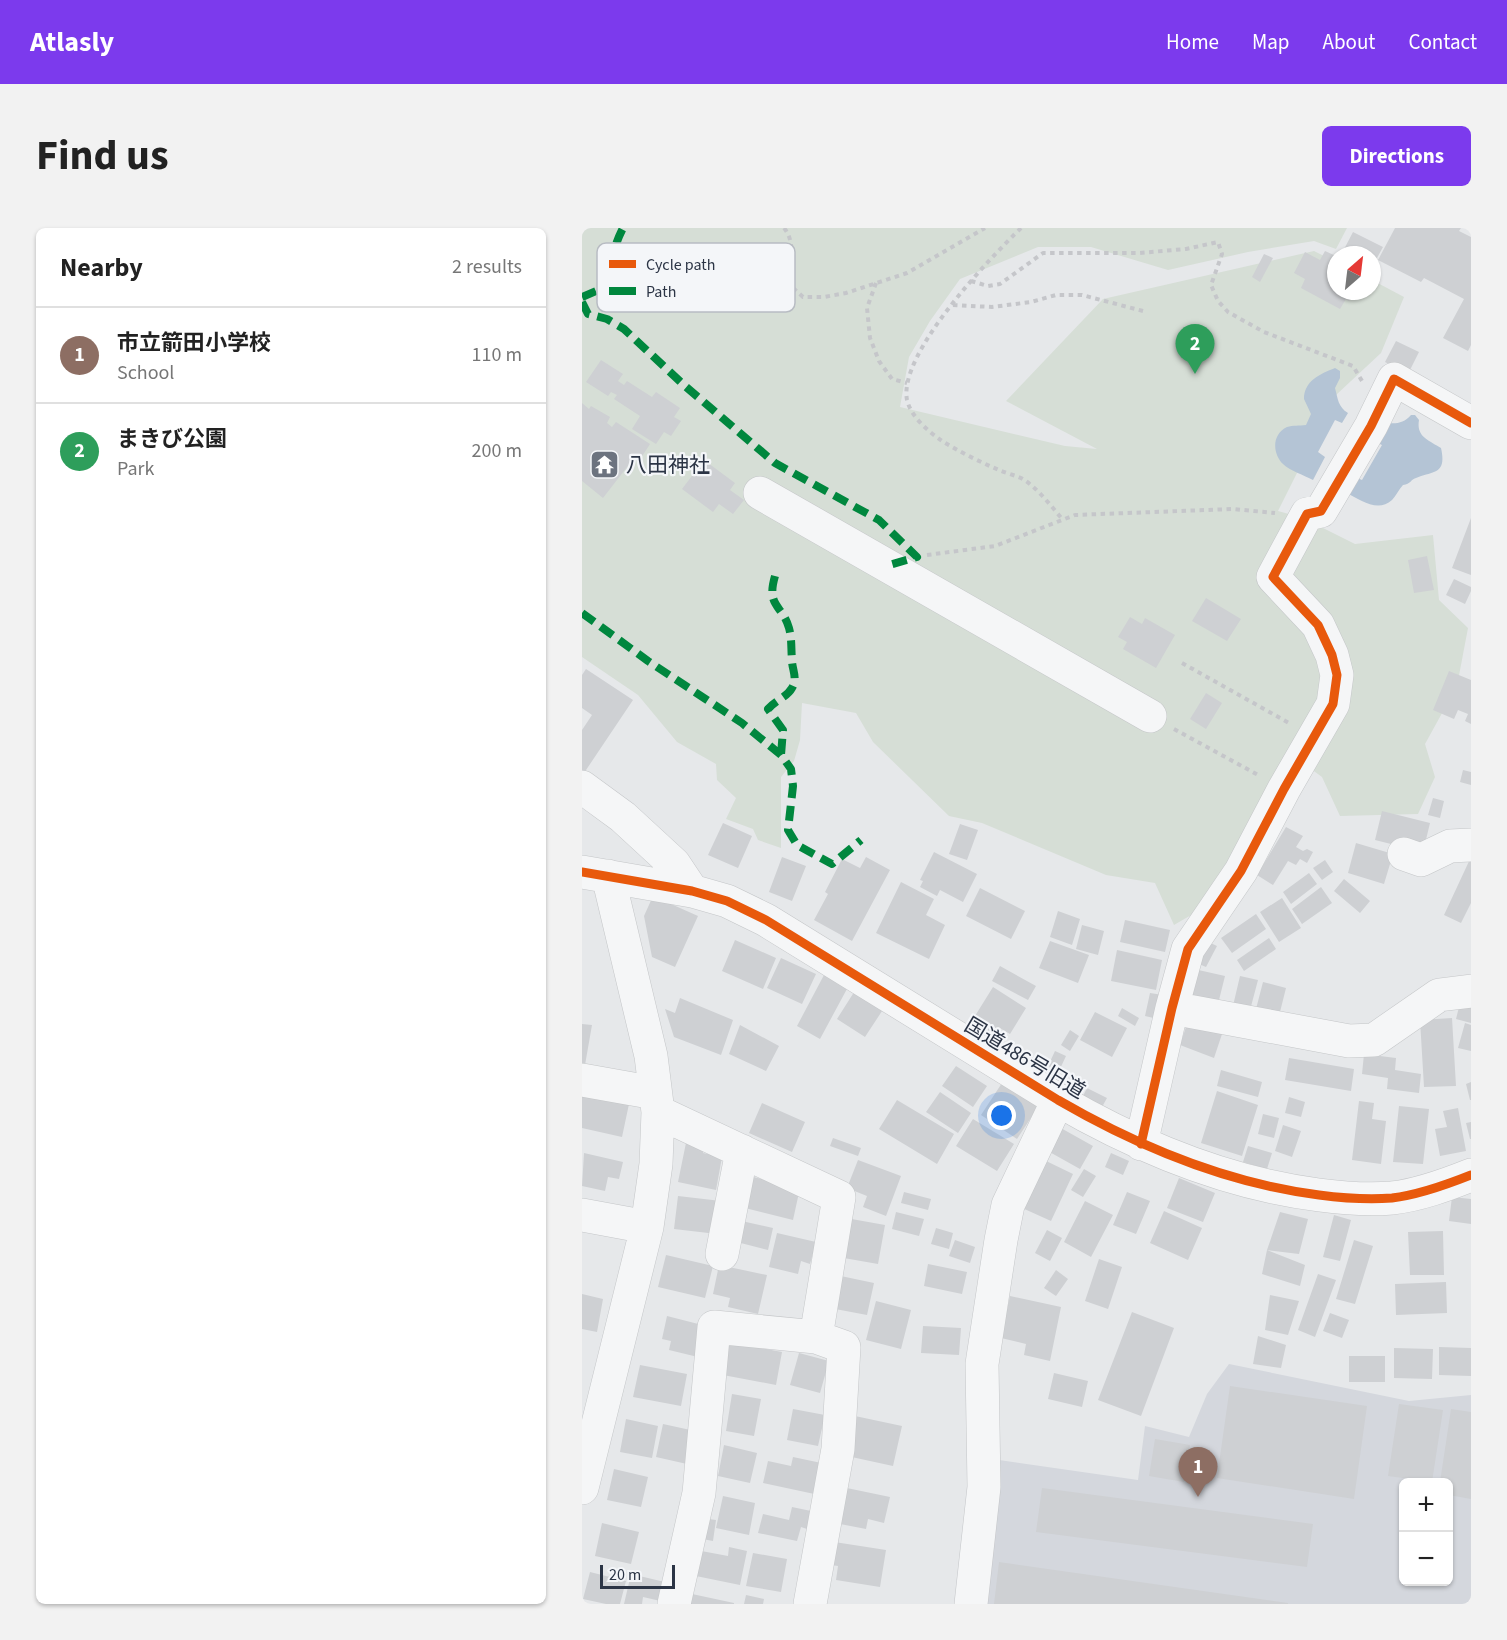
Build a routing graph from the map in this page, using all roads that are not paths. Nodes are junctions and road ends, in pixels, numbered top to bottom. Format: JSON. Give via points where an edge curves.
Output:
{"nodes":[{"id":1,"x":1471,"y":423,"type":"edge"},
{"id":2,"x":760,"y":493,"type":"dead end"},
{"id":3,"x":1150,"y":716,"type":"road end"},
{"id":4,"x":582,"y":787,"type":"edge"},
{"id":5,"x":1471,"y":845,"type":"edge"},
{"id":6,"x":1404,"y":854,"type":"dead end"},
{"id":7,"x":595,"y":874,"type":"edge"},
{"id":8,"x":692,"y":891,"type":"junction"},
{"id":9,"x":1471,"y":991,"type":"edge"},
{"id":10,"x":1172,"y":1008,"type":"junction"},
{"id":11,"x":582,"y":1080,"type":"edge"},
{"id":12,"x":1058,"y":1100,"type":"junction"},
{"id":13,"x":656,"y":1103,"type":"junction"},
{"id":14,"x":1141,"y":1144,"type":"junction"},
{"id":15,"x":742,"y":1151,"type":"junction"},
{"id":16,"x":1471,"y":1175,"type":"edge"},
{"id":17,"x":582,"y":1215,"type":"edge"},
{"id":18,"x":647,"y":1227,"type":"junction"},
{"id":19,"x":722,"y":1254,"type":"dead end"},
{"id":20,"x":816,"y":1336,"type":"junction"},
{"id":21,"x":582,"y":1488,"type":"edge"},
{"id":22,"x":674,"y":1604,"type":"edge"},
{"id":23,"x":810,"y":1604,"type":"edge"},
{"id":24,"x":971,"y":1604,"type":"edge"}],
"edges":[{"from":1,"to":10,"type":"street","via":[[1394,379],[1321,511],[1307,514],[1273,577],[1318,625],[1337,675],[1333,704],[1241,871],[1188,949]]},
{"from":2,"to":3,"type":"street"},
{"from":4,"to":8,"type":"street","via":[[623,817],[674,864]]},
{"from":5,"to":6,"type":"street","via":[[1450,846],[1421,860]]},
{"from":7,"to":8,"type":"street","name":"国道486号旧道"},
{"from":7,"to":13,"type":"street","via":[[651,1056]]},
{"from":8,"to":12,"type":"street","name":"国道486号旧道","via":[[727,901],[766,920]]},
{"from":9,"to":10,"type":"street","via":[[1439,995],[1374,1040],[1349,1041]]},
{"from":10,"to":14,"type":"street"},
{"from":11,"to":13,"type":"street"},
{"from":12,"to":14,"type":"street","name":"国道486号旧道"},
{"from":12,"to":24,"type":"street","via":[[1008,1205],[1001,1240],[982,1364],[984,1487]]},
{"from":13,"to":15,"type":"street"},
{"from":13,"to":18,"type":"street","via":[[656,1164]]},
{"from":14,"to":16,"type":"street","name":"国道486号旧道","via":[[1238,1178],[1342,1198],[1392,1198],[1442,1187]]},
{"from":15,"to":19,"type":"street"},
{"from":15,"to":20,"type":"street","via":[[839,1197]]},
{"from":17,"to":18,"type":"street"},
{"from":18,"to":21,"type":"street"},
{"from":20,"to":22,"type":"street","via":[[714,1327],[699,1493]]},
{"from":20,"to":23,"type":"street","via":[[844,1347],[838,1449]]}]}
